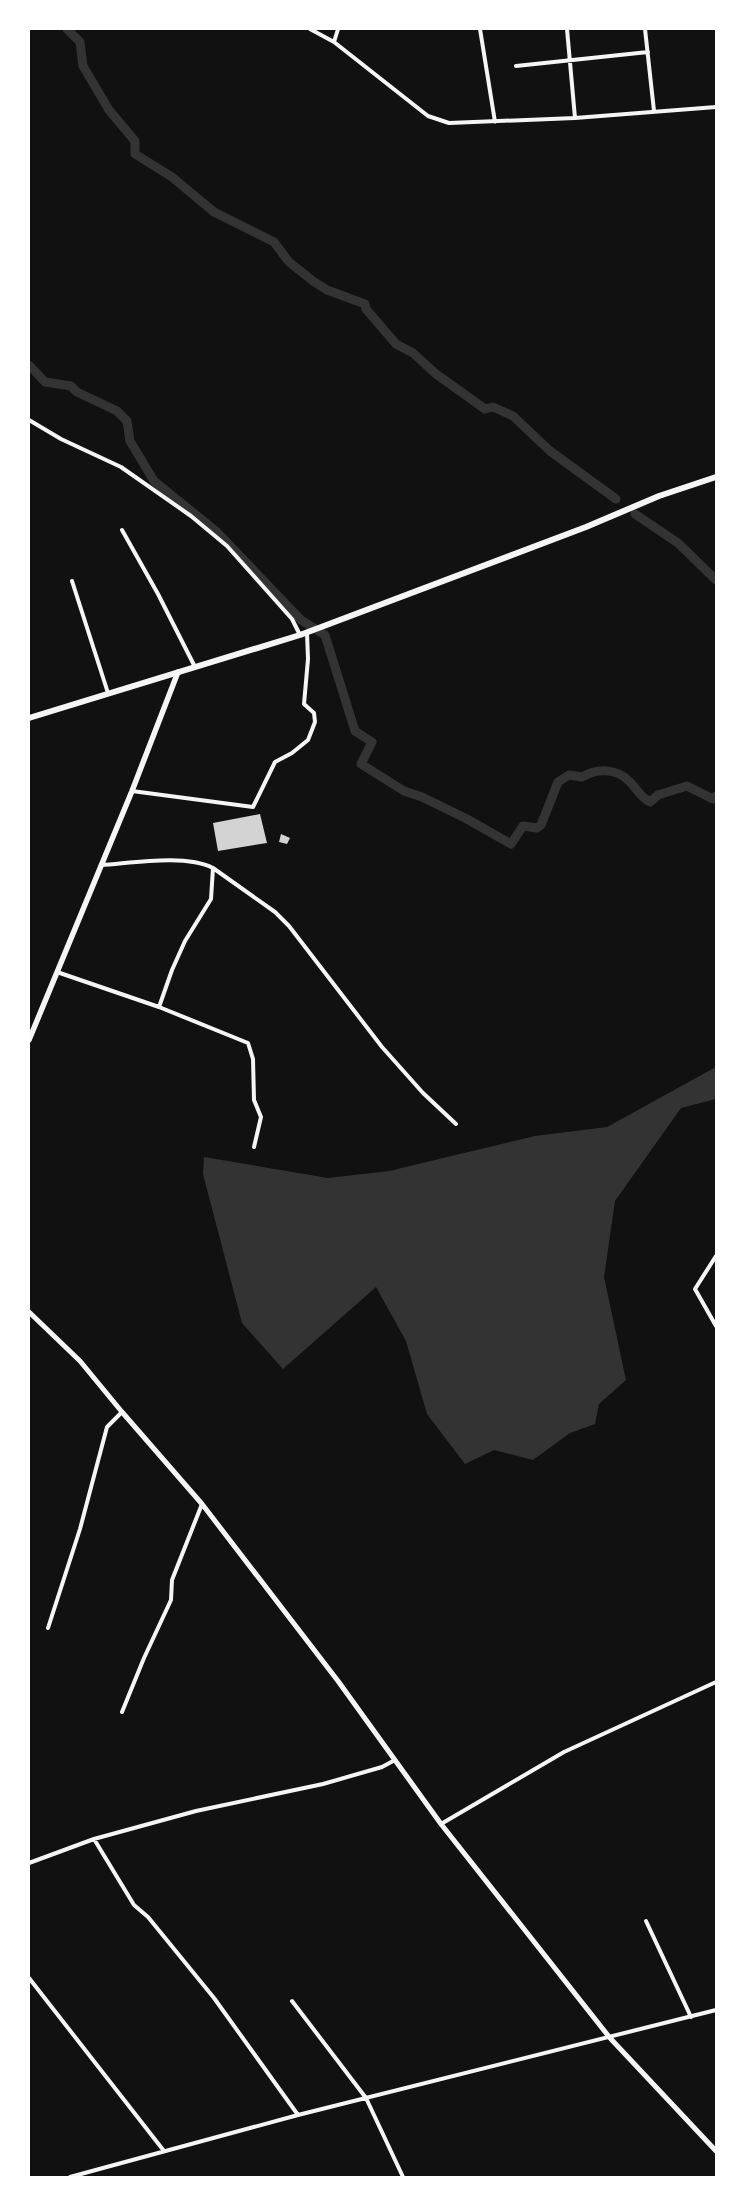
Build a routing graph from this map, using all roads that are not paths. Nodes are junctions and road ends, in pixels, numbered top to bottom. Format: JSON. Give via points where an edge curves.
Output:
{"nodes":[{"id":1,"x":310,"y":29,"type":"edge"},
{"id":2,"x":338,"y":29,"type":"edge"},
{"id":3,"x":480,"y":29,"type":"edge"},
{"id":4,"x":567,"y":29,"type":"edge"},
{"id":5,"x":645,"y":29,"type":"edge"},
{"id":6,"x":334,"y":42,"type":"junction"},
{"id":7,"x":648,"y":52,"type":"junction"},
{"id":8,"x":570,"y":60,"type":"junction"},
{"id":9,"x":516,"y":66,"type":"dead end"},
{"id":10,"x":716,"y":107,"type":"edge"},
{"id":11,"x":654,"y":111,"type":"junction"},
{"id":12,"x":575,"y":118,"type":"junction"},
{"id":13,"x":495,"y":122,"type":"junction"},
{"id":14,"x":29,"y":420,"type":"edge"},
{"id":15,"x":716,"y":477,"type":"edge"},
{"id":16,"x":122,"y":530,"type":"dead end"},
{"id":17,"x":72,"y":581,"type":"dead end"},
{"id":18,"x":304,"y":634,"type":"junction"},
{"id":19,"x":195,"y":666,"type":"junction"},
{"id":20,"x":178,"y":672,"type":"junction"},
{"id":21,"x":108,"y":693,"type":"junction"},
{"id":22,"x":29,"y":718,"type":"edge"},
{"id":23,"x":132,"y":791,"type":"junction"},
{"id":24,"x":101,"y":865,"type":"junction"},
{"id":25,"x":213,"y":868,"type":"junction"},
{"id":26,"x":57,"y":972,"type":"junction"},
{"id":27,"x":159,"y":1007,"type":"junction"},
{"id":28,"x":29,"y":1040,"type":"edge"},
{"id":29,"x":456,"y":1124,"type":"dead end"},
{"id":30,"x":254,"y":1147,"type":"dead end"},
{"id":31,"x":716,"y":1256,"type":"edge"},
{"id":32,"x":29,"y":1312,"type":"edge"},
{"id":33,"x":716,"y":1326,"type":"edge"},
{"id":34,"x":122,"y":1412,"type":"junction"},
{"id":35,"x":202,"y":1504,"type":"junction"},
{"id":36,"x":48,"y":1628,"type":"dead end"},
{"id":37,"x":716,"y":1682,"type":"edge"},
{"id":38,"x":122,"y":1712,"type":"dead end"},
{"id":39,"x":395,"y":1760,"type":"junction"},
{"id":40,"x":441,"y":1824,"type":"junction"},
{"id":41,"x":94,"y":1839,"type":"junction"},
{"id":42,"x":29,"y":1863,"type":"edge"},
{"id":43,"x":646,"y":1920,"type":"dead end"},
{"id":44,"x":29,"y":1978,"type":"edge"},
{"id":45,"x":292,"y":2001,"type":"dead end"},
{"id":46,"x":716,"y":2010,"type":"edge"},
{"id":47,"x":691,"y":2017,"type":"junction"},
{"id":48,"x":610,"y":2038,"type":"junction"},
{"id":49,"x":366,"y":2098,"type":"junction"},
{"id":50,"x":298,"y":2115,"type":"junction"},
{"id":51,"x":164,"y":2151,"type":"junction"},
{"id":52,"x":716,"y":2151,"type":"edge"},
{"id":53,"x":70,"y":2177,"type":"edge"},
{"id":54,"x":403,"y":2177,"type":"edge"}],
"edges":[{"from":1,"to":6,"type":"street"},
{"from":2,"to":6,"type":"street"},
{"from":3,"to":13,"type":"street"},
{"from":4,"to":8,"type":"street"},
{"from":5,"to":7,"type":"street"},
{"from":6,"to":13,"type":"street","via":[[428,116],[449,123]]},
{"from":7,"to":8,"type":"street"},
{"from":7,"to":11,"type":"street"},
{"from":8,"to":9,"type":"street"},
{"from":8,"to":12,"type":"street"},
{"from":10,"to":11,"type":"street"},
{"from":11,"to":12,"type":"street"},
{"from":12,"to":13,"type":"street"},
{"from":14,"to":18,"type":"street","via":[[60,439],[121,467],[191,516],[227,546]]},
{"from":15,"to":18,"type":"highway","via":[[659,496]]},
{"from":16,"to":19,"type":"street"},
{"from":17,"to":21,"type":"street"},
{"from":18,"to":19,"type":"highway"},
{"from":18,"to":23,"type":"street","via":[[308,659],[304,704],[314,713],[315,722],[308,740],[275,762],[253,807]]},
{"from":19,"to":20,"type":"highway"},
{"from":20,"to":21,"type":"highway"},
{"from":20,"to":23,"type":"main road"},
{"from":21,"to":22,"type":"highway"},
{"from":23,"to":24,"type":"main road"},
{"from":24,"to":25,"type":"street","via":[[175,861],[202,862]]},
{"from":24,"to":26,"type":"main road"},
{"from":25,"to":27,"type":"street","via":[[211,899],[178,956]]},
{"from":25,"to":29,"type":"street","via":[[275,912],[289,926],[382,1047]]},
{"from":26,"to":27,"type":"street"},
{"from":26,"to":28,"type":"main road"},
{"from":27,"to":30,"type":"street","via":[[248,1042],[253,1059],[254,1100],[261,1117]]},
{"from":31,"to":33,"type":"street","via":[[695,1289]]},
{"from":32,"to":34,"type":"street","via":[[80,1361]]},
{"from":34,"to":35,"type":"street"},
{"from":34,"to":36,"type":"street","via":[[107,1427],[80,1529]]},
{"from":35,"to":38,"type":"street","via":[[172,1580],[171,1600]]},
{"from":35,"to":39,"type":"street"},
{"from":37,"to":40,"type":"street","via":[[564,1752]]},
{"from":39,"to":40,"type":"street"},
{"from":39,"to":41,"type":"street","via":[[382,1767],[323,1784],[196,1811]]},
{"from":40,"to":48,"type":"street"},
{"from":41,"to":42,"type":"street"},
{"from":41,"to":50,"type":"street","via":[[134,1905],[148,1917],[214,1998]]},
{"from":43,"to":47,"type":"street"},
{"from":44,"to":51,"type":"street"},
{"from":45,"to":49,"type":"street"},
{"from":46,"to":47,"type":"street"},
{"from":47,"to":48,"type":"street"},
{"from":48,"to":49,"type":"street"},
{"from":48,"to":52,"type":"street"},
{"from":49,"to":50,"type":"street"},
{"from":49,"to":54,"type":"street"},
{"from":50,"to":51,"type":"street"},
{"from":51,"to":53,"type":"street"}]}
